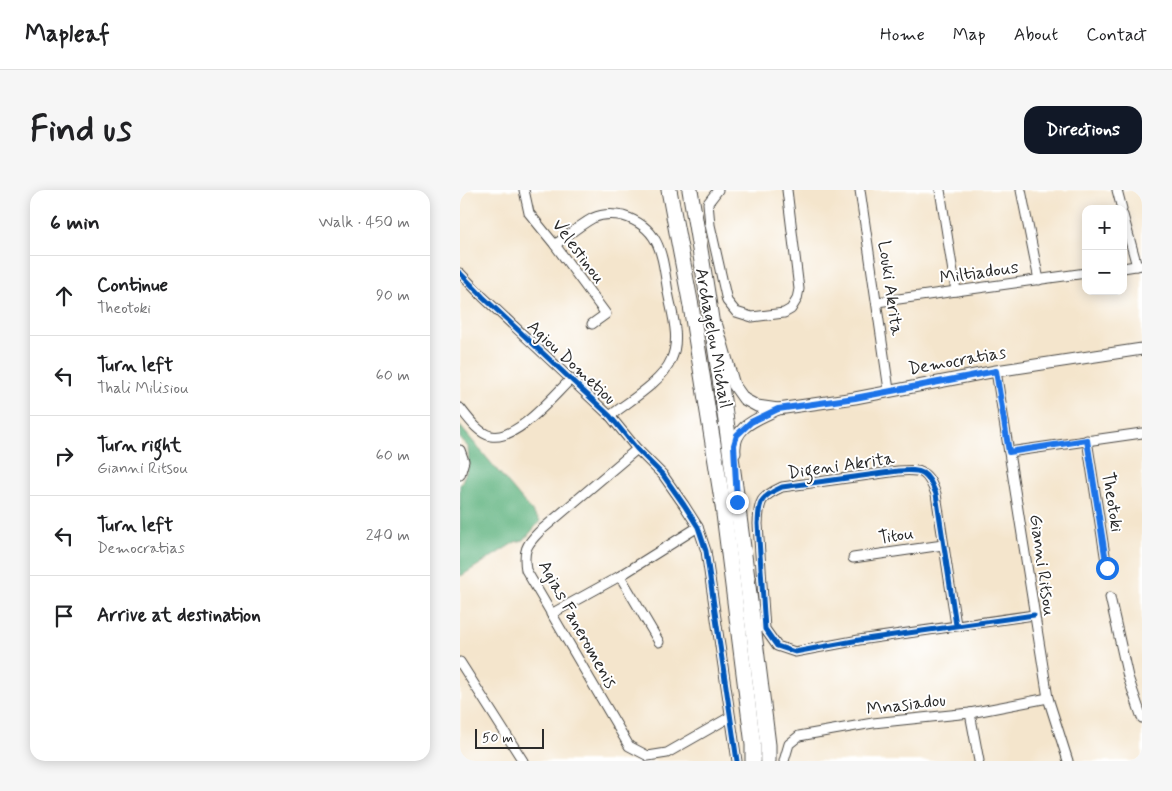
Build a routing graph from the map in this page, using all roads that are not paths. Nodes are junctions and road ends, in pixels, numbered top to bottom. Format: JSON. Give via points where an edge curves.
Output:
{"nodes":[{"id":1,"x":524,"y":190,"type":"edge"},
{"id":2,"x":669,"y":190,"type":"edge"},
{"id":3,"x":690,"y":190,"type":"edge"},
{"id":4,"x":718,"y":190,"type":"edge"},
{"id":5,"x":787,"y":190,"type":"edge"},
{"id":6,"x":860,"y":190,"type":"edge"},
{"id":7,"x":940,"y":190,"type":"edge"},
{"id":8,"x":1021,"y":190,"type":"edge"},
{"id":9,"x":1116,"y":190,"type":"edge"},
{"id":10,"x":1121,"y":205,"type":"edge"},
{"id":11,"x":1127,"y":227,"type":"edge"},
{"id":12,"x":555,"y":244,"type":"junction"},
{"id":13,"x":1140,"y":266,"type":"edge"},
{"id":14,"x":1127,"y":268,"type":"edge"},
{"id":15,"x":460,"y":273,"type":"edge"},
{"id":16,"x":1082,"y":274,"type":"edge"},
{"id":17,"x":1039,"y":280,"type":"junction"},
{"id":18,"x":956,"y":291,"type":"junction"},
{"id":19,"x":709,"y":300,"type":"junction"},
{"id":20,"x":877,"y":302,"type":"junction"},
{"id":21,"x":592,"y":324,"type":"dead end"},
{"id":22,"x":1142,"y":349,"type":"edge"},
{"id":23,"x":996,"y":371,"type":"junction"},
{"id":24,"x":570,"y":379,"type":"junction"},
{"id":25,"x":889,"y":390,"type":"junction"},
{"id":26,"x":460,"y":408,"type":"edge"},
{"id":27,"x":778,"y":409,"type":"junction"},
{"id":28,"x":610,"y":416,"type":"junction"},
{"id":29,"x":1142,"y":433,"type":"edge"},
{"id":30,"x":1087,"y":440,"type":"junction"},
{"id":31,"x":637,"y":449,"type":"junction"},
{"id":32,"x":460,"y":450,"type":"edge"},
{"id":33,"x":1009,"y":452,"type":"junction"},
{"id":34,"x":460,"y":475,"type":"edge"},
{"id":35,"x":730,"y":482,"type":"junction"},
{"id":36,"x":698,"y":528,"type":"junction"},
{"id":37,"x":735,"y":539,"type":"junction"},
{"id":38,"x":943,"y":545,"type":"junction"},
{"id":39,"x":852,"y":558,"type":"dead end"},
{"id":40,"x":1107,"y":568,"type":"dead end"},
{"id":41,"x":620,"y":576,"type":"junction"},
{"id":42,"x":1110,"y":597,"type":"dead end"},
{"id":43,"x":552,"y":614,"type":"junction"},
{"id":44,"x":1034,"y":615,"type":"junction"},
{"id":45,"x":956,"y":625,"type":"junction"},
{"id":46,"x":659,"y":642,"type":"dead end"},
{"id":47,"x":460,"y":662,"type":"edge"},
{"id":48,"x":1048,"y":698,"type":"junction"},
{"id":49,"x":970,"y":713,"type":"junction"},
{"id":50,"x":730,"y":717,"type":"junction"},
{"id":51,"x":1142,"y":718,"type":"edge"},
{"id":52,"x":523,"y":761,"type":"edge"},
{"id":53,"x":737,"y":761,"type":"edge"},
{"id":54,"x":753,"y":761,"type":"edge"},
{"id":55,"x":768,"y":761,"type":"edge"},
{"id":56,"x":784,"y":761,"type":"edge"},
{"id":57,"x":979,"y":761,"type":"edge"},
{"id":58,"x":1068,"y":761,"type":"edge"}],
"edges":[{"from":1,"to":12,"type":"street","name":"Velestinou","via":[[529,214]]},
{"from":2,"to":35,"type":"highway","name":"Archagelou Michail"},
{"from":3,"to":19,"type":"highway","name":"Archagelou Michail"},
{"from":4,"to":5,"type":"street","via":[[708,203],[726,300],[736,312],[752,317],[784,313],[791,309],[798,294]]},
{"from":6,"to":20,"type":"street","name":"Louki Akrita"},
{"from":7,"to":18,"type":"street"},
{"from":8,"to":17,"type":"street"},
{"from":9,"to":10,"type":"street"},
{"from":11,"to":13,"type":"street"},
{"from":12,"to":21,"type":"street","name":"Velestinou","via":[[606,314]]},
{"from":12,"to":28,"type":"street","via":[[605,214],[618,215],[642,225],[650,231],[660,249],[674,323],[676,344],[672,358],[666,369],[644,390]]},
{"from":13,"to":14,"type":"street"},
{"from":15,"to":24,"type":"street","name":"Agiou Dometiou"},
{"from":16,"to":17,"type":"street","name":"Miltiadous"},
{"from":17,"to":18,"type":"street","name":"Miltiadous"},
{"from":18,"to":20,"type":"street","name":"Miltiadous"},
{"from":19,"to":27,"type":"street","name":"Democratias","via":[[734,385],[744,399],[757,406]]},
{"from":19,"to":35,"type":"highway","name":"Archagelou Michail"},
{"from":20,"to":25,"type":"street","name":"Louki Akrita"},
{"from":22,"to":23,"type":"street","name":"Democratias"},
{"from":23,"to":25,"type":"street","name":"Democratias"},
{"from":23,"to":33,"type":"street","name":"Gianni Ritsou"},
{"from":24,"to":26,"type":"street","via":[[532,417],[509,434],[492,436],[483,432]]},
{"from":24,"to":28,"type":"street","name":"Agiou Dometiou"},
{"from":25,"to":27,"type":"street","name":"Democratias"},
{"from":27,"to":35,"type":"street","name":"Democratias","via":[[751,422],[737,435]]},
{"from":28,"to":31,"type":"street","name":"Agiou Dometiou"},
{"from":29,"to":30,"type":"street"},
{"from":30,"to":33,"type":"street"},
{"from":30,"to":40,"type":"street","name":"Theotoki"},
{"from":31,"to":36,"type":"street","name":"Agiou Dometiou","via":[[663,475]]},
{"from":31,"to":43,"type":"street","name":"Agias Faneromenis","via":[[528,543],[524,558],[526,570]]},
{"from":32,"to":34,"type":"street","via":[[464,461]]},
{"from":33,"to":44,"type":"street","name":"Gianni Ritsou"},
{"from":35,"to":37,"type":"highway","name":"Archagelou Michail"},
{"from":35,"to":37,"type":"highway","name":"Archagelou Michail","via":[[737,502]]},
{"from":36,"to":41,"type":"street"},
{"from":36,"to":50,"type":"street","name":"Agiou Dometiou","via":[[706,551]]},
{"from":37,"to":54,"type":"highway","name":"Archagelou Michail"},
{"from":37,"to":55,"type":"highway","name":"Archagelou Michail"},
{"from":38,"to":39,"type":"street","name":"Titou"},
{"from":38,"to":45,"type":"street","name":"Digeni Akrita"},
{"from":38,"to":45,"type":"street","name":"Digeni Akrita","via":[[936,494],[930,478],[915,470],[782,487],[767,494],[759,507],[758,524],[765,629],[777,646],[795,652]]},
{"from":41,"to":43,"type":"street"},
{"from":41,"to":46,"type":"street"},
{"from":42,"to":51,"type":"street","via":[[1128,677]]},
{"from":43,"to":50,"type":"street","name":"Agias Faneromenis","via":[[629,746],[648,756],[667,753]]},
{"from":44,"to":45,"type":"street","name":"Digeni Akrita"},
{"from":44,"to":48,"type":"street","name":"Gianni Ritsou"},
{"from":47,"to":52,"type":"street"},
{"from":48,"to":49,"type":"street","name":"Mnasiadou"},
{"from":48,"to":58,"type":"street","name":"Gianni Ritsou"},
{"from":49,"to":56,"type":"street","name":"Mnasiadou","via":[[872,723],[799,736],[789,744]]},
{"from":49,"to":57,"type":"street"},
{"from":50,"to":53,"type":"street","name":"Agiou Dometiou"}]}
